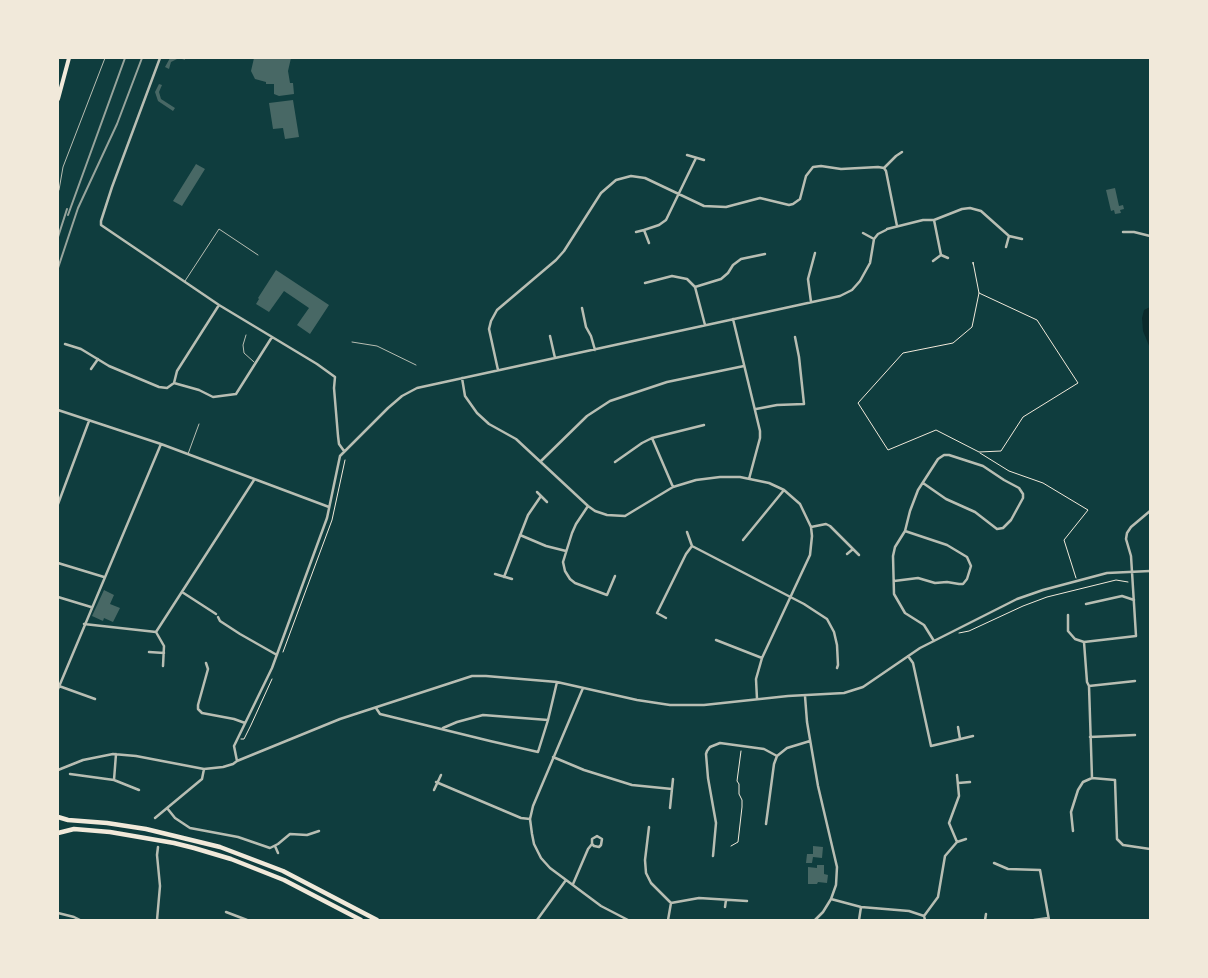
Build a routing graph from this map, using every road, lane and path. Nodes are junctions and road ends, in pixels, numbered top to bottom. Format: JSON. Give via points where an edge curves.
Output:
{"nodes":[{"id":1,"x":69,"y":58,"type":"edge"},
{"id":2,"x":105,"y":58,"type":"edge"},
{"id":3,"x":160,"y":58,"type":"edge"},
{"id":4,"x":58,"y":99,"type":"edge"},
{"id":5,"x":902,"y":152,"type":"dead end"},
{"id":6,"x":687,"y":155,"type":"dead end"},
{"id":7,"x":696,"y":158,"type":"junction"},
{"id":8,"x":704,"y":160,"type":"dead end"},
{"id":9,"x":884,"y":168,"type":"junction"},
{"id":10,"x":59,"y":190,"type":"dead end"},
{"id":11,"x":679,"y":194,"type":"junction"},
{"id":12,"x":934,"y":220,"type":"junction"},
{"id":13,"x":96,"y":224,"type":"dead end"},
{"id":14,"x":101,"y":225,"type":"junction"},
{"id":15,"x":897,"y":226,"type":"junction"},
{"id":16,"x":644,"y":230,"type":"junction"},
{"id":17,"x":636,"y":232,"type":"dead end"},
{"id":18,"x":1123,"y":232,"type":"dead end"},
{"id":19,"x":863,"y":233,"type":"dead end"},
{"id":20,"x":1010,"y":236,"type":"junction"},
{"id":21,"x":1150,"y":236,"type":"edge"},
{"id":22,"x":874,"y":239,"type":"junction"},
{"id":23,"x":1022,"y":239,"type":"dead end"},
{"id":24,"x":648,"y":243,"type":"dead end"},
{"id":25,"x":1006,"y":246,"type":"dead end"},
{"id":26,"x":815,"y":253,"type":"dead end"},
{"id":27,"x":765,"y":254,"type":"dead end"},
{"id":28,"x":258,"y":255,"type":"dead end"},
{"id":29,"x":941,"y":255,"type":"junction"},
{"id":30,"x":948,"y":258,"type":"dead end"},
{"id":31,"x":933,"y":261,"type":"dead end"},
{"id":32,"x":973,"y":264,"type":"dead end"},
{"id":33,"x":185,"y":282,"type":"junction"},
{"id":34,"x":645,"y":283,"type":"dead end"},
{"id":35,"x":695,"y":287,"type":"junction"},
{"id":36,"x":979,"y":293,"type":"junction"},
{"id":37,"x":811,"y":302,"type":"junction"},
{"id":38,"x":219,"y":305,"type":"junction"},
{"id":39,"x":582,"y":308,"type":"dead end"},
{"id":40,"x":733,"y":319,"type":"junction"},
{"id":41,"x":705,"y":325,"type":"junction"},
{"id":42,"x":246,"y":335,"type":"dead end"},
{"id":43,"x":550,"y":336,"type":"dead end"},
{"id":44,"x":272,"y":337,"type":"junction"},
{"id":45,"x":795,"y":337,"type":"dead end"},
{"id":46,"x":352,"y":342,"type":"dead end"},
{"id":47,"x":65,"y":344,"type":"dead end"},
{"id":48,"x":595,"y":350,"type":"junction"},
{"id":49,"x":555,"y":358,"type":"junction"},
{"id":50,"x":98,"y":359,"type":"junction"},
{"id":51,"x":255,"y":364,"type":"junction"},
{"id":52,"x":416,"y":365,"type":"dead end"},
{"id":53,"x":744,"y":366,"type":"junction"},
{"id":54,"x":92,"y":369,"type":"dead end"},
{"id":55,"x":498,"y":370,"type":"junction"},
{"id":56,"x":462,"y":378,"type":"junction"},
{"id":57,"x":174,"y":383,"type":"junction"},
{"id":58,"x":804,"y":404,"type":"junction"},
{"id":59,"x":756,"y":409,"type":"junction"},
{"id":60,"x":805,"y":409,"type":"dead end"},
{"id":61,"x":58,"y":410,"type":"edge"},
{"id":62,"x":89,"y":421,"type":"junction"},
{"id":63,"x":199,"y":424,"type":"dead end"},
{"id":64,"x":704,"y":426,"type":"dead end"},
{"id":65,"x":652,"y":438,"type":"junction"},
{"id":66,"x":161,"y":444,"type":"junction"},
{"id":67,"x":344,"y":451,"type":"junction"},
{"id":68,"x":979,"y":452,"type":"junction"},
{"id":69,"x":187,"y":455,"type":"junction"},
{"id":70,"x":541,"y":461,"type":"junction"},
{"id":71,"x":615,"y":462,"type":"dead end"},
{"id":72,"x":749,"y":478,"type":"junction"},
{"id":73,"x":254,"y":480,"type":"junction"},
{"id":74,"x":923,"y":483,"type":"junction"},
{"id":75,"x":673,"y":487,"type":"junction"},
{"id":76,"x":784,"y":490,"type":"junction"},
{"id":77,"x":537,"y":492,"type":"dead end"},
{"id":78,"x":541,"y":496,"type":"junction"},
{"id":79,"x":548,"y":502,"type":"dead end"},
{"id":80,"x":58,"y":504,"type":"edge"},
{"id":81,"x":588,"y":506,"type":"junction"},
{"id":82,"x":329,"y":507,"type":"junction"},
{"id":83,"x":1150,"y":511,"type":"edge"},
{"id":84,"x":811,"y":527,"type":"junction"},
{"id":85,"x":905,"y":531,"type":"junction"},
{"id":86,"x":687,"y":532,"type":"dead end"},
{"id":87,"x":520,"y":535,"type":"junction"},
{"id":88,"x":743,"y":540,"type":"dead end"},
{"id":89,"x":692,"y":546,"type":"junction"},
{"id":90,"x":853,"y":549,"type":"junction"},
{"id":91,"x":566,"y":551,"type":"junction"},
{"id":92,"x":848,"y":554,"type":"dead end"},
{"id":93,"x":859,"y":555,"type":"dead end"},
{"id":94,"x":58,"y":563,"type":"edge"},
{"id":95,"x":1132,"y":571,"type":"junction"},
{"id":96,"x":1150,"y":571,"type":"edge"},
{"id":97,"x":495,"y":574,"type":"dead end"},
{"id":98,"x":615,"y":576,"type":"dead end"},
{"id":99,"x":104,"y":577,"type":"junction"},
{"id":100,"x":504,"y":577,"type":"junction"},
{"id":101,"x":512,"y":579,"type":"dead end"},
{"id":102,"x":894,"y":581,"type":"junction"},
{"id":103,"x":1077,"y":581,"type":"junction"},
{"id":104,"x":1133,"y":581,"type":"junction"},
{"id":105,"x":182,"y":592,"type":"junction"},
{"id":106,"x":58,"y":597,"type":"edge"},
{"id":107,"x":790,"y":597,"type":"junction"},
{"id":108,"x":1134,"y":600,"type":"junction"},
{"id":109,"x":1086,"y":604,"type":"dead end"},
{"id":110,"x":91,"y":607,"type":"junction"},
{"id":111,"x":1068,"y":615,"type":"dead end"},
{"id":112,"x":666,"y":618,"type":"dead end"},
{"id":113,"x":84,"y":624,"type":"junction"},
{"id":114,"x":156,"y":632,"type":"junction"},
{"id":115,"x":958,"y":633,"type":"dead end"},
{"id":116,"x":716,"y":640,"type":"dead end"},
{"id":117,"x":934,"y":641,"type":"junction"},
{"id":118,"x":1084,"y":642,"type":"junction"},
{"id":119,"x":149,"y":652,"type":"dead end"},
{"id":120,"x":164,"y":653,"type":"junction"},
{"id":121,"x":277,"y":655,"type":"junction"},
{"id":122,"x":908,"y":656,"type":"junction"},
{"id":123,"x":762,"y":658,"type":"junction"},
{"id":124,"x":206,"y":663,"type":"dead end"},
{"id":125,"x":163,"y":666,"type":"dead end"},
{"id":126,"x":836,"y":668,"type":"dead end"},
{"id":127,"x":1135,"y":681,"type":"dead end"},
{"id":128,"x":557,"y":682,"type":"junction"},
{"id":129,"x":1089,"y":686,"type":"junction"},
{"id":130,"x":58,"y":688,"type":"edge"},
{"id":131,"x":583,"y":688,"type":"junction"},
{"id":132,"x":805,"y":696,"type":"junction"},
{"id":133,"x":95,"y":699,"type":"dead end"},
{"id":134,"x":757,"y":699,"type":"junction"},
{"id":135,"x":376,"y":708,"type":"junction"},
{"id":136,"x":548,"y":720,"type":"junction"},
{"id":137,"x":246,"y":723,"type":"junction"},
{"id":138,"x":251,"y":725,"type":"dead end"},
{"id":139,"x":958,"y":727,"type":"dead end"},
{"id":140,"x":441,"y":729,"type":"junction"},
{"id":141,"x":1134,"y":735,"type":"dead end"},
{"id":142,"x":973,"y":736,"type":"dead end"},
{"id":143,"x":1090,"y":737,"type":"junction"},
{"id":144,"x":960,"y":739,"type":"junction"},
{"id":145,"x":810,"y":741,"type":"junction"},
{"id":146,"x":236,"y":742,"type":"junction"},
{"id":147,"x":741,"y":745,"type":"junction"},
{"id":148,"x":116,"y":754,"type":"junction"},
{"id":149,"x":777,"y":756,"type":"junction"},
{"id":150,"x":553,"y":757,"type":"junction"},
{"id":151,"x":237,"y":761,"type":"junction"},
{"id":152,"x":204,"y":769,"type":"junction"},
{"id":153,"x":58,"y":770,"type":"edge"},
{"id":154,"x":70,"y":774,"type":"dead end"},
{"id":155,"x":957,"y":774,"type":"dead end"},
{"id":156,"x":441,"y":775,"type":"dead end"},
{"id":157,"x":1092,"y":778,"type":"junction"},
{"id":158,"x":674,"y":779,"type":"dead end"},
{"id":159,"x":114,"y":780,"type":"junction"},
{"id":160,"x":437,"y":782,"type":"junction"},
{"id":161,"x":970,"y":782,"type":"dead end"},
{"id":162,"x":958,"y":783,"type":"junction"},
{"id":163,"x":672,"y":789,"type":"junction"},
{"id":164,"x":139,"y":790,"type":"dead end"},
{"id":165,"x":434,"y":790,"type":"dead end"},
{"id":166,"x":167,"y":808,"type":"junction"},
{"id":167,"x":670,"y":808,"type":"dead end"},
{"id":168,"x":58,"y":816,"type":"edge"},
{"id":169,"x":155,"y":818,"type":"dead end"},
{"id":170,"x":530,"y":819,"type":"junction"},
{"id":171,"x":766,"y":824,"type":"dead end"},
{"id":172,"x":649,"y":827,"type":"dead end"},
{"id":173,"x":318,"y":831,"type":"dead end"},
{"id":174,"x":1073,"y":831,"type":"dead end"},
{"id":175,"x":58,"y":833,"type":"edge"},
{"id":176,"x":966,"y":839,"type":"dead end"},
{"id":177,"x":957,"y":842,"type":"junction"},
{"id":178,"x":592,"y":844,"type":"junction"},
{"id":179,"x":274,"y":846,"type":"junction"},
{"id":180,"x":731,"y":846,"type":"dead end"},
{"id":181,"x":158,"y":847,"type":"dead end"},
{"id":182,"x":1150,"y":849,"type":"edge"},
{"id":183,"x":278,"y":854,"type":"dead end"},
{"id":184,"x":713,"y":856,"type":"dead end"},
{"id":185,"x":994,"y":863,"type":"dead end"},
{"id":186,"x":1008,"y":869,"type":"junction"},
{"id":187,"x":1008,"y":875,"type":"dead end"},
{"id":188,"x":566,"y":880,"type":"junction"},
{"id":189,"x":573,"y":884,"type":"junction"},
{"id":190,"x":831,"y":899,"type":"junction"},
{"id":191,"x":726,"y":900,"type":"junction"},
{"id":192,"x":747,"y":901,"type":"dead end"},
{"id":193,"x":671,"y":903,"type":"junction"},
{"id":194,"x":725,"y":907,"type":"dead end"},
{"id":195,"x":861,"y":908,"type":"junction"},
{"id":196,"x":226,"y":912,"type":"dead end"},
{"id":197,"x":58,"y":913,"type":"edge"},
{"id":198,"x":986,"y":914,"type":"dead end"},
{"id":199,"x":924,"y":916,"type":"junction"},
{"id":200,"x":1049,"y":919,"type":"edge"},
{"id":201,"x":80,"y":920,"type":"edge"},
{"id":202,"x":157,"y":920,"type":"edge"},
{"id":203,"x":247,"y":920,"type":"edge"},
{"id":204,"x":361,"y":920,"type":"edge"},
{"id":205,"x":377,"y":920,"type":"edge"},
{"id":206,"x":536,"y":920,"type":"edge"},
{"id":207,"x":628,"y":920,"type":"edge"},
{"id":208,"x":668,"y":920,"type":"edge"},
{"id":209,"x":815,"y":920,"type":"edge"},
{"id":210,"x":860,"y":920,"type":"edge"},
{"id":211,"x":925,"y":920,"type":"edge"},
{"id":212,"x":985,"y":920,"type":"edge"},
{"id":213,"x":1034,"y":920,"type":"edge"}],
"edges":[{"from":1,"to":4,"type":"main road"},
{"from":2,"to":10,"type":"lane","via":[[63,167]]},
{"from":3,"to":14,"type":"street"},
{"from":5,"to":9,"type":"street"},
{"from":6,"to":7,"type":"street"},
{"from":7,"to":8,"type":"street"},
{"from":7,"to":11,"type":"street"},
{"from":9,"to":11,"type":"street","via":[[816,166],[808,171],[800,198],[789,205],[760,198],[726,207],[704,206]]},
{"from":9,"to":15,"type":"street"},
{"from":11,"to":16,"type":"street","via":[[664,223]]},
{"from":11,"to":55,"type":"street","via":[[637,176],[616,180],[606,187],[564,251],[493,316],[489,329]]},
{"from":12,"to":15,"type":"street"},
{"from":12,"to":20,"type":"street","via":[[962,209],[975,208]]},
{"from":12,"to":29,"type":"street"},
{"from":13,"to":14,"type":"lane"},
{"from":14,"to":33,"type":"street"},
{"from":15,"to":22,"type":"street"},
{"from":16,"to":17,"type":"street"},
{"from":16,"to":24,"type":"street"},
{"from":18,"to":21,"type":"street"},
{"from":19,"to":22,"type":"street"},
{"from":20,"to":23,"type":"street"},
{"from":20,"to":25,"type":"street"},
{"from":22,"to":37,"type":"street","via":[[870,263],[855,288],[840,296]]},
{"from":26,"to":37,"type":"street","via":[[808,279]]},
{"from":27,"to":35,"type":"street","via":[[741,259],[721,279]]},
{"from":28,"to":33,"type":"lane","via":[[219,229]]},
{"from":29,"to":30,"type":"street"},
{"from":29,"to":31,"type":"street"},
{"from":32,"to":36,"type":"path"},
{"from":33,"to":38,"type":"street"},
{"from":34,"to":35,"type":"street","via":[[677,276],[687,279]]},
{"from":35,"to":41,"type":"street"},
{"from":36,"to":68,"type":"path","via":[[1038,320],[1078,383],[1023,417],[1002,451]]},
{"from":36,"to":68,"type":"path","via":[[972,327],[953,343],[903,353],[858,403],[888,450],[936,430]]},
{"from":37,"to":40,"type":"street"},
{"from":38,"to":44,"type":"street"},
{"from":38,"to":57,"type":"street","via":[[177,371]]},
{"from":39,"to":48,"type":"street"},
{"from":40,"to":41,"type":"street"},
{"from":40,"to":53,"type":"street"},
{"from":41,"to":48,"type":"street"},
{"from":42,"to":51,"type":"lane","via":[[244,353]]},
{"from":43,"to":49,"type":"street"},
{"from":44,"to":51,"type":"street"},
{"from":44,"to":67,"type":"street","via":[[335,377],[338,436]]},
{"from":45,"to":58,"type":"street"},
{"from":46,"to":52,"type":"lane","via":[[377,346]]},
{"from":47,"to":50,"type":"street"},
{"from":48,"to":49,"type":"street"},
{"from":49,"to":55,"type":"street"},
{"from":50,"to":54,"type":"street"},
{"from":50,"to":57,"type":"street","via":[[159,387],[167,388]]},
{"from":51,"to":57,"type":"street","via":[[236,394],[226,397],[213,398]]},
{"from":53,"to":59,"type":"street"},
{"from":53,"to":70,"type":"street","via":[[667,382],[610,401],[587,416]]},
{"from":55,"to":56,"type":"street"},
{"from":56,"to":67,"type":"street","via":[[417,388],[402,396]]},
{"from":56,"to":70,"type":"street","via":[[465,396],[477,413],[516,439]]},
{"from":58,"to":59,"type":"street"},
{"from":58,"to":60,"type":"street"},
{"from":59,"to":72,"type":"street","via":[[760,438]]},
{"from":61,"to":62,"type":"street"},
{"from":62,"to":66,"type":"street"},
{"from":62,"to":80,"type":"street"},
{"from":63,"to":69,"type":"lane"},
{"from":64,"to":65,"type":"street"},
{"from":65,"to":71,"type":"street"},
{"from":65,"to":75,"type":"street"},
{"from":66,"to":69,"type":"street"},
{"from":66,"to":99,"type":"street"},
{"from":67,"to":82,"type":"street","via":[[340,456]]},
{"from":68,"to":103,"type":"path","via":[[1009,471],[1043,483],[1088,510],[1064,540]]},
{"from":69,"to":73,"type":"street"},
{"from":70,"to":81,"type":"street"},
{"from":72,"to":75,"type":"street","via":[[712,478]]},
{"from":72,"to":76,"type":"street"},
{"from":73,"to":82,"type":"street"},
{"from":73,"to":105,"type":"street"},
{"from":74,"to":74,"type":"street","via":[[938,459],[946,454],[953,455],[983,466],[1022,490],[1023,498],[1011,520],[1003,528],[994,528],[974,512],[946,499]]},
{"from":74,"to":85,"type":"street","via":[[913,500]]},
{"from":75,"to":81,"type":"street","via":[[625,516],[607,515]]},
{"from":76,"to":84,"type":"street","via":[[800,504]]},
{"from":76,"to":88,"type":"street"},
{"from":77,"to":78,"type":"street"},
{"from":78,"to":79,"type":"street"},
{"from":78,"to":87,"type":"street"},
{"from":81,"to":91,"type":"street","via":[[576,524]]},
{"from":82,"to":121,"type":"street"},
{"from":83,"to":95,"type":"street","via":[[1127,533]]},
{"from":84,"to":90,"type":"street","via":[[826,524]]},
{"from":84,"to":107,"type":"street","via":[[810,555]]},
{"from":85,"to":102,"type":"street","via":[[893,556]]},
{"from":85,"to":102,"type":"street","via":[[947,545],[967,557],[971,566],[963,584],[918,578]]},
{"from":86,"to":89,"type":"street"},
{"from":87,"to":91,"type":"street"},
{"from":87,"to":100,"type":"street"},
{"from":89,"to":107,"type":"street"},
{"from":89,"to":112,"type":"street","via":[[657,613]]},
{"from":90,"to":92,"type":"street"},
{"from":90,"to":93,"type":"street"},
{"from":91,"to":98,"type":"street","via":[[565,571],[575,583],[607,595]]},
{"from":94,"to":99,"type":"street"},
{"from":95,"to":96,"type":"street"},
{"from":95,"to":103,"type":"street","via":[[1107,573]]},
{"from":95,"to":104,"type":"street"},
{"from":97,"to":100,"type":"street"},
{"from":99,"to":110,"type":"street"},
{"from":100,"to":101,"type":"street"},
{"from":102,"to":117,"type":"street","via":[[894,594],[905,613],[924,625]]},
{"from":103,"to":117,"type":"street","via":[[1018,599]]},
{"from":104,"to":108,"type":"street"},
{"from":104,"to":115,"type":"path","via":[[1116,580],[1047,598]]},
{"from":105,"to":114,"type":"street"},
{"from":105,"to":121,"type":"street","via":[[217,615],[220,621]]},
{"from":106,"to":110,"type":"street"},
{"from":107,"to":123,"type":"street"},
{"from":107,"to":126,"type":"street","via":[[827,619],[838,645]]},
{"from":108,"to":109,"type":"street","via":[[1122,596]]},
{"from":108,"to":118,"type":"street","via":[[1136,636]]},
{"from":110,"to":113,"type":"street"},
{"from":111,"to":118,"type":"street","via":[[1068,631],[1075,639]]},
{"from":113,"to":114,"type":"street"},
{"from":113,"to":130,"type":"street"},
{"from":114,"to":120,"type":"street"},
{"from":116,"to":123,"type":"street"},
{"from":117,"to":122,"type":"street"},
{"from":118,"to":129,"type":"street"},
{"from":119,"to":120,"type":"street"},
{"from":120,"to":125,"type":"street"},
{"from":121,"to":137,"type":"street"},
{"from":122,"to":132,"type":"street","via":[[852,692]]},
{"from":122,"to":144,"type":"street","via":[[913,663],[931,746]]},
{"from":123,"to":134,"type":"street","via":[[757,673]]},
{"from":124,"to":137,"type":"street","via":[[208,669],[198,709],[202,713]]},
{"from":127,"to":129,"type":"street"},
{"from":128,"to":131,"type":"street"},
{"from":128,"to":135,"type":"street","via":[[472,676]]},
{"from":128,"to":136,"type":"street"},
{"from":129,"to":143,"type":"street"},
{"from":130,"to":133,"type":"street"},
{"from":131,"to":134,"type":"street","via":[[670,705]]},
{"from":131,"to":150,"type":"street"},
{"from":132,"to":134,"type":"street"},
{"from":132,"to":145,"type":"street"},
{"from":135,"to":140,"type":"street","via":[[380,714]]},
{"from":135,"to":151,"type":"street"},
{"from":136,"to":140,"type":"street","via":[[483,715]]},
{"from":136,"to":140,"type":"street","via":[[538,752]]},
{"from":137,"to":146,"type":"street"},
{"from":138,"to":146,"type":"path","via":[[244,738]]},
{"from":139,"to":144,"type":"street"},
{"from":141,"to":143,"type":"street"},
{"from":142,"to":144,"type":"street"},
{"from":143,"to":157,"type":"street"},
{"from":145,"to":149,"type":"street","via":[[787,748]]},
{"from":145,"to":190,"type":"street","via":[[837,867]]},
{"from":146,"to":151,"type":"street"},
{"from":147,"to":149,"type":"street","via":[[764,748]]},
{"from":147,"to":180,"type":"path","via":[[737,781],[742,800],[741,818],[738,842]]},
{"from":147,"to":184,"type":"street","via":[[720,743],[710,747],[706,754],[716,824]]},
{"from":148,"to":152,"type":"street"},
{"from":148,"to":153,"type":"street","via":[[93,757]]},
{"from":148,"to":159,"type":"street"},
{"from":149,"to":171,"type":"street"},
{"from":150,"to":163,"type":"street","via":[[632,785]]},
{"from":150,"to":170,"type":"street"},
{"from":151,"to":152,"type":"street","via":[[223,767]]},
{"from":152,"to":166,"type":"street","via":[[202,779]]},
{"from":154,"to":159,"type":"street"},
{"from":155,"to":162,"type":"street"},
{"from":156,"to":160,"type":"street"},
{"from":157,"to":174,"type":"street","via":[[1083,782],[1078,790],[1071,812]]},
{"from":157,"to":182,"type":"street","via":[[1115,780],[1117,839],[1123,844]]},
{"from":158,"to":163,"type":"street"},
{"from":159,"to":164,"type":"street"},
{"from":160,"to":165,"type":"street"},
{"from":160,"to":170,"type":"street"},
{"from":161,"to":162,"type":"street"},
{"from":162,"to":177,"type":"street","via":[[959,796],[949,823]]},
{"from":163,"to":167,"type":"street"},
{"from":166,"to":169,"type":"street"},
{"from":166,"to":179,"type":"street","via":[[174,818],[190,828],[238,837],[270,848]]},
{"from":168,"to":205,"type":"highway","via":[[146,829],[220,847],[283,871]]},
{"from":170,"to":188,"type":"street","via":[[534,844],[544,862]]},
{"from":172,"to":193,"type":"street","via":[[646,873],[651,883]]},
{"from":173,"to":179,"type":"street","via":[[307,835],[290,834]]},
{"from":175,"to":204,"type":"highway","via":[[74,829],[110,832],[194,848],[284,880]]},
{"from":176,"to":177,"type":"street"},
{"from":177,"to":199,"type":"street","via":[[945,856],[938,897]]},
{"from":178,"to":178,"type":"street","via":[[594,837],[602,839],[599,847]]},
{"from":178,"to":189,"type":"street"},
{"from":179,"to":183,"type":"street"},
{"from":181,"to":202,"type":"street","via":[[160,886]]},
{"from":185,"to":186,"type":"street"},
{"from":186,"to":187,"type":"street"},
{"from":186,"to":200,"type":"street","via":[[1040,870]]},
{"from":188,"to":189,"type":"street"},
{"from":188,"to":206,"type":"street"},
{"from":189,"to":207,"type":"street","via":[[601,906]]},
{"from":190,"to":195,"type":"street"},
{"from":190,"to":209,"type":"street"},
{"from":191,"to":192,"type":"street"},
{"from":191,"to":193,"type":"street","via":[[699,898]]},
{"from":191,"to":194,"type":"street"},
{"from":193,"to":208,"type":"street"},
{"from":195,"to":199,"type":"street","via":[[910,911]]},
{"from":195,"to":210,"type":"street"},
{"from":196,"to":203,"type":"street"},
{"from":197,"to":201,"type":"street"},
{"from":198,"to":212,"type":"street"},
{"from":199,"to":211,"type":"street"},
{"from":200,"to":213,"type":"street"}]}
